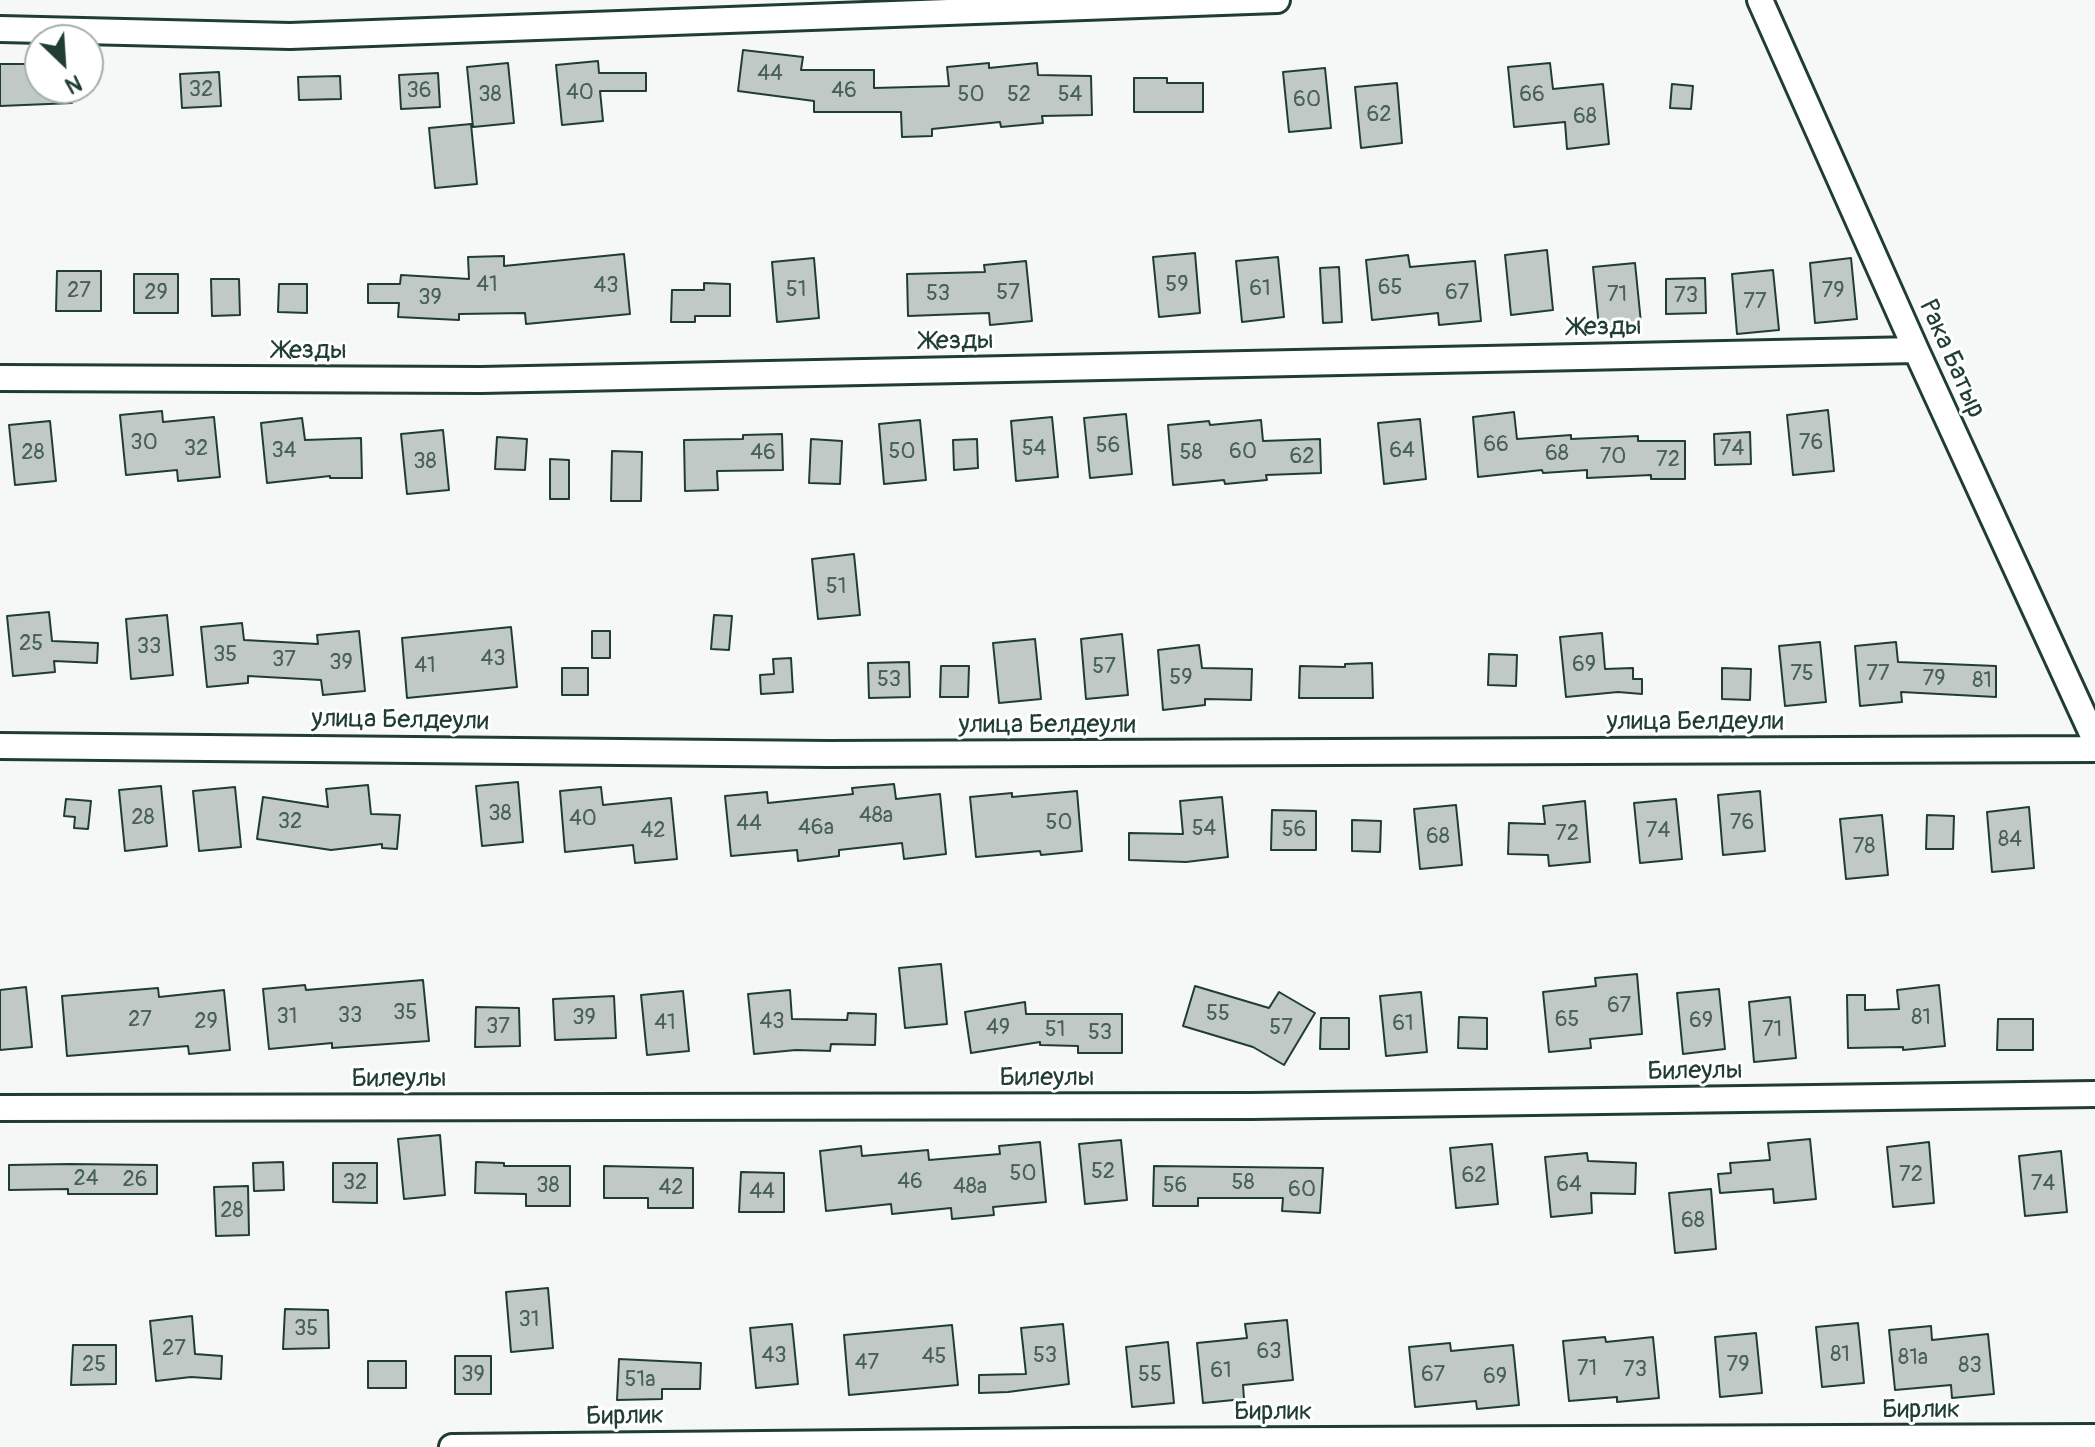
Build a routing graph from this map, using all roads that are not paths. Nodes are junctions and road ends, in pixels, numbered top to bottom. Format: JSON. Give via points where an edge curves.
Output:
{"nodes":[{"id":1,"x":1277,"y":0,"type":"edge"},
{"id":2,"x":1760,"y":0,"type":"edge"},
{"id":3,"x":0,"y":29,"type":"edge"},
{"id":4,"x":1916,"y":350,"type":"junction"},
{"id":5,"x":0,"y":378,"type":"edge"},
{"id":6,"x":2095,"y":740,"type":"edge"},
{"id":7,"x":0,"y":746,"type":"edge"},
{"id":8,"x":2095,"y":749,"type":"edge"},
{"id":9,"x":2095,"y":1094,"type":"edge"},
{"id":10,"x":0,"y":1108,"type":"edge"},
{"id":11,"x":2095,"y":1437,"type":"edge"},
{"id":12,"x":452,"y":1447,"type":"edge"}],
"edges":[{"from":1,"to":3,"type":"street","via":[[290,36]]},
{"from":2,"to":4,"type":"street","name":"Рака Батыр"},
{"from":4,"to":5,"type":"street","name":"Жезды","via":[[497,379]]},
{"from":4,"to":6,"type":"street","name":"Рака Батыр"},
{"from":7,"to":8,"type":"street","name":"улица Белдеули","via":[[829,754]]},
{"from":9,"to":10,"type":"street","name":"Билеулы","via":[[1252,1106]]},
{"from":11,"to":12,"type":"street","name":"Бирлик"}]}
